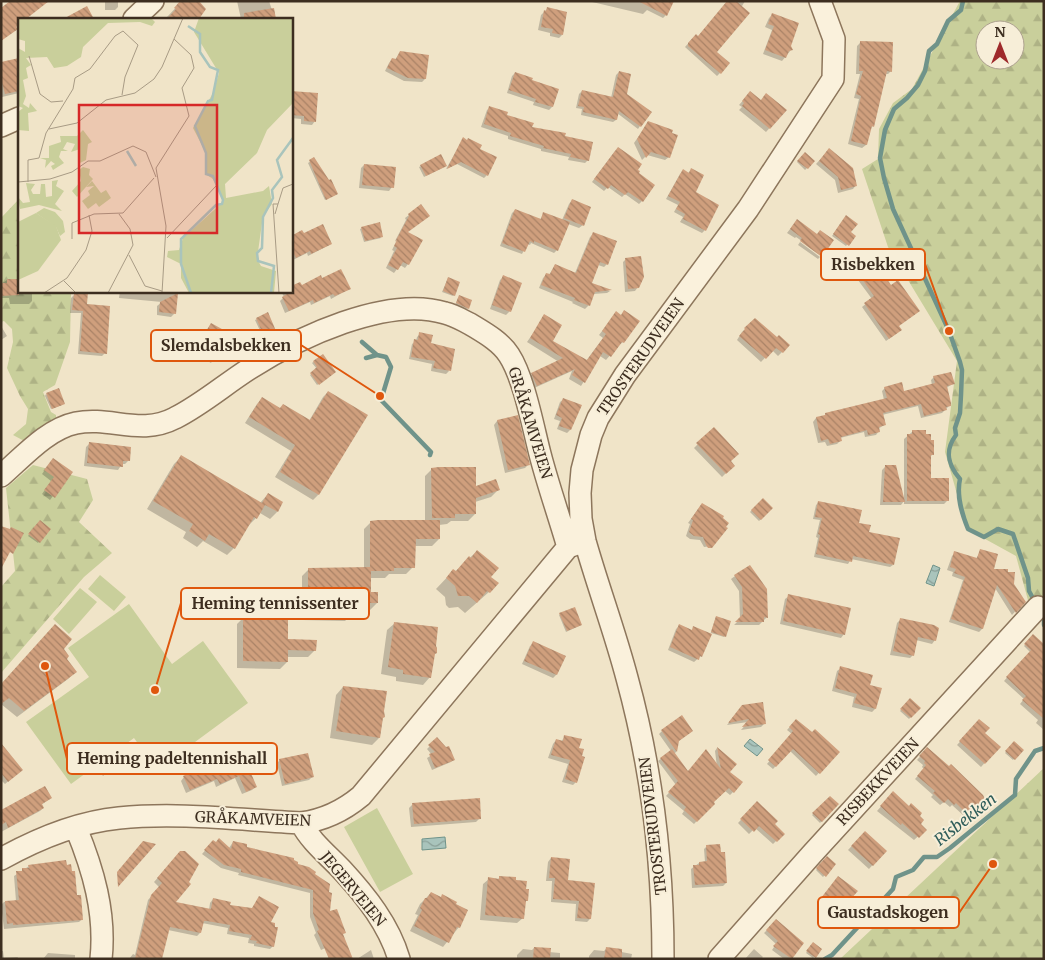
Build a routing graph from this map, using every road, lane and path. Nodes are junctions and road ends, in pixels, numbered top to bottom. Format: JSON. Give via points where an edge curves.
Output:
{"nodes":[{"id":1,"x":153,"y":1,"type":"edge"},
{"id":2,"x":820,"y":1,"type":"edge"},
{"id":3,"x":135,"y":18,"type":"edge"},
{"id":4,"x":18,"y":118,"type":"edge"},
{"id":5,"x":1,"y":126,"type":"edge"},
{"id":6,"x":1,"y":476,"type":"edge"},
{"id":7,"x":576,"y":544,"type":"junction"},
{"id":8,"x":1038,"y":607,"type":"dead end"},
{"id":9,"x":301,"y":823,"type":"junction"},
{"id":10,"x":76,"y":828,"type":"junction"},
{"id":11,"x":1,"y":859,"type":"edge"},
{"id":12,"x":100,"y":959,"type":"edge"},
{"id":13,"x":398,"y":959,"type":"edge"},
{"id":14,"x":663,"y":959,"type":"edge"},
{"id":15,"x":719,"y":959,"type":"edge"}],
"edges":[{"from":1,"to":3,"type":"street"},
{"from":2,"to":7,"type":"street","name":"TROSTERUDVEIEN","via":[[834,39],[833,79],[748,209],[625,375],[598,418],[582,470],[581,518]]},
{"from":4,"to":5,"type":"street"},
{"from":6,"to":7,"type":"street","name":"GRÅKAMVEIEN","via":[[48,436],[74,424],[95,422],[146,426],[164,423],[186,412],[277,351],[321,331],[392,311],[428,310],[461,319],[493,339],[509,354],[528,406],[544,469]]},
{"from":7,"to":9,"type":"street","name":"GRÅKAMVEIEN","via":[[361,796],[331,816]]},
{"from":7,"to":14,"type":"street","name":"TROSTERUDVEIEN","via":[[627,677],[648,768],[660,878]]},
{"from":8,"to":15,"type":"street","name":"RISBEKKVEIEN"},
{"from":9,"to":10,"type":"street","name":"GRÅKAMVEIEN","via":[[146,816],[118,818]]},
{"from":9,"to":13,"type":"street","name":"JEGERVEIEN","via":[[313,842],[378,914],[389,932]]},
{"from":10,"to":11,"type":"street","name":"GRÅKAMVEIEN","via":[[46,837]]},
{"from":10,"to":12,"type":"street","via":[[97,891],[102,933]]}]}
